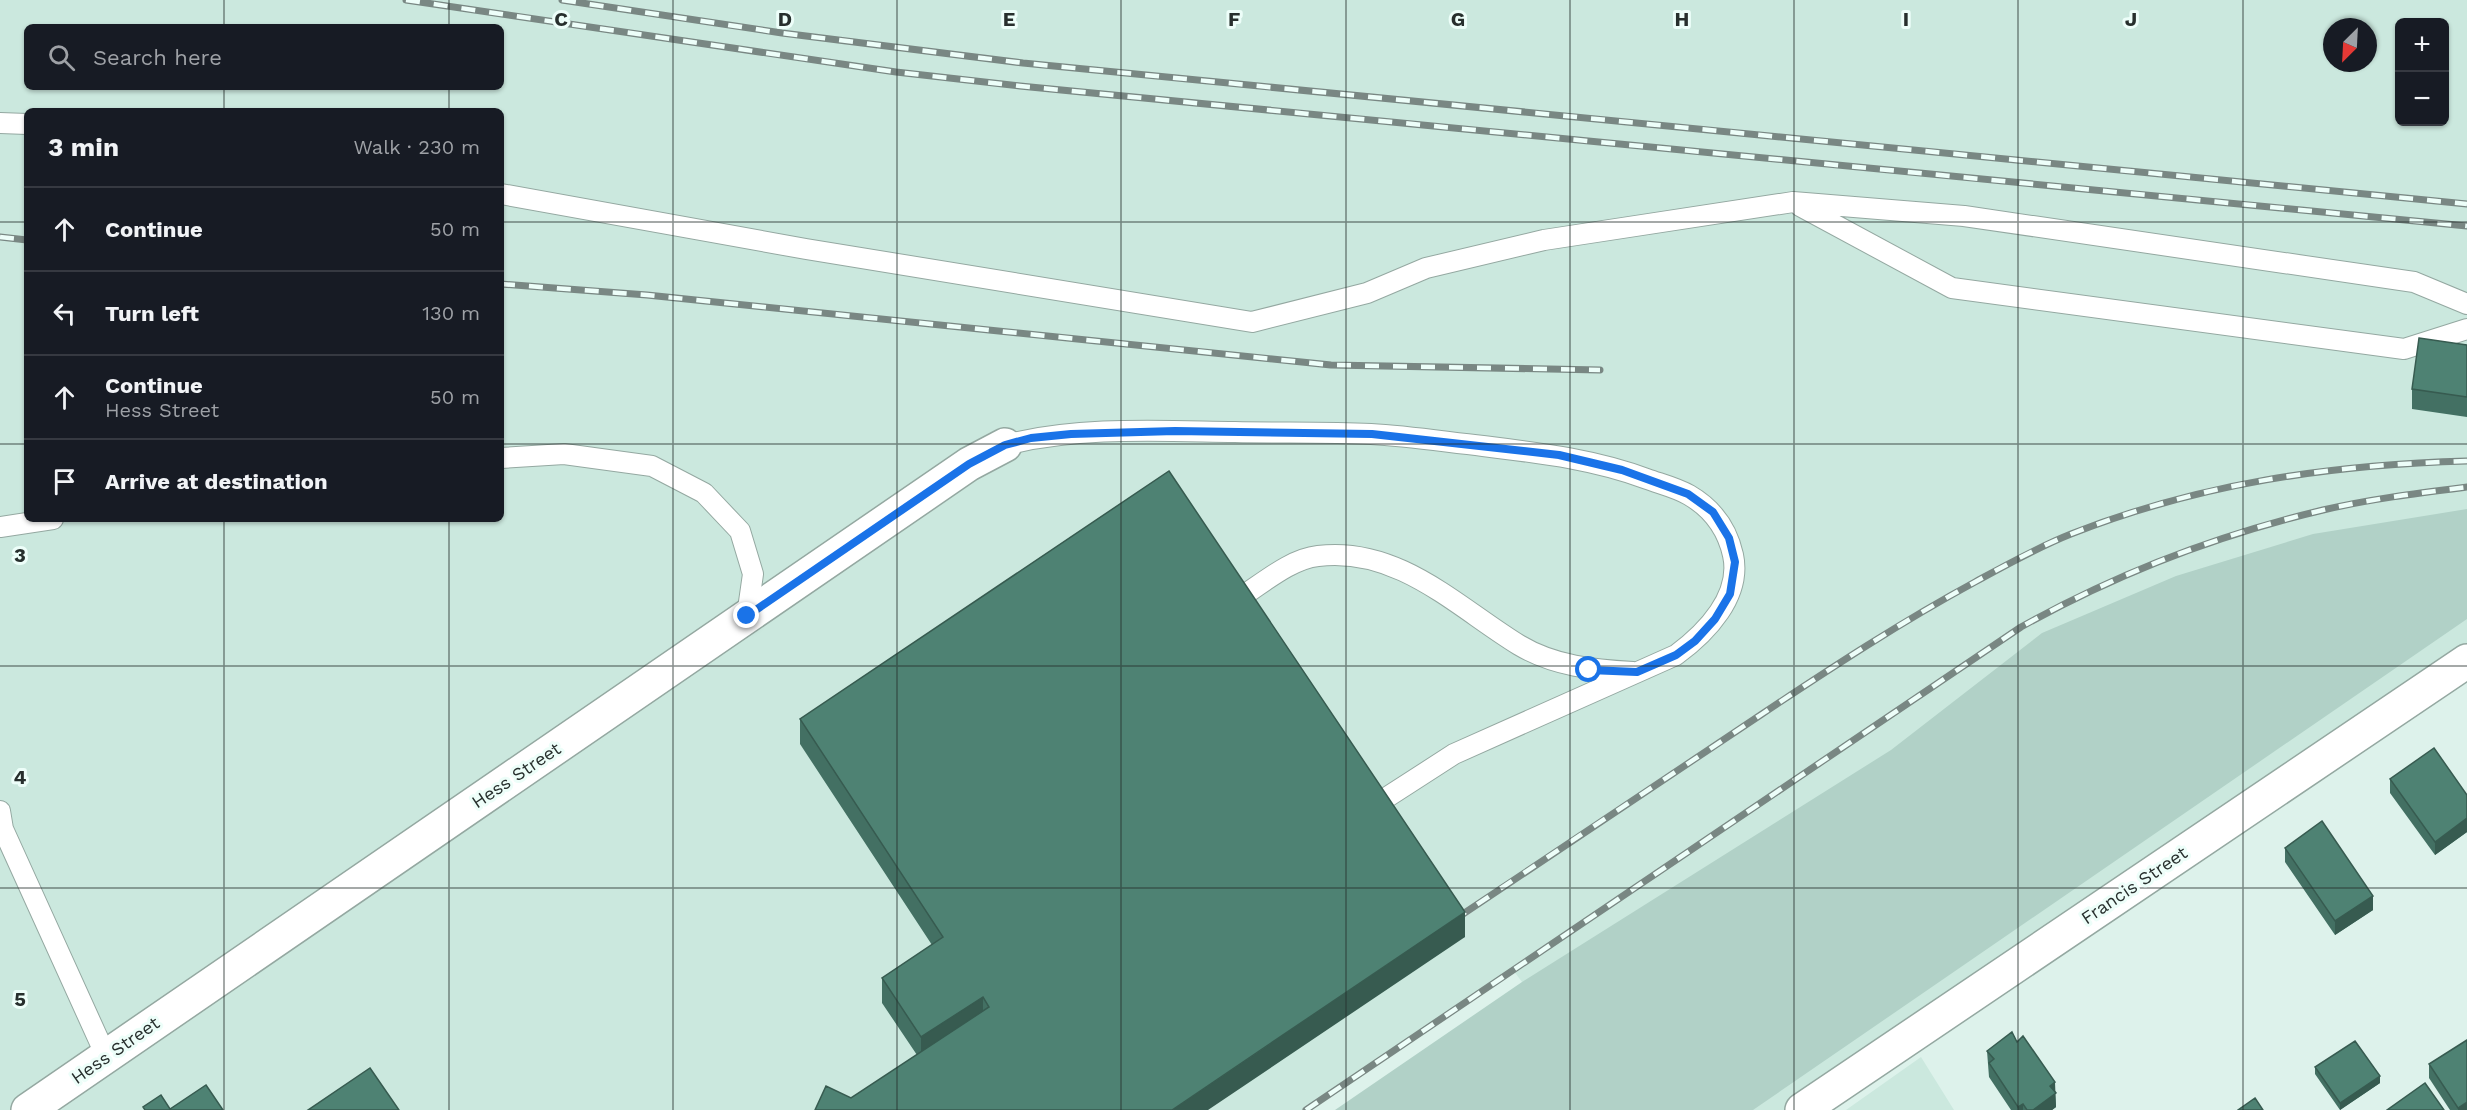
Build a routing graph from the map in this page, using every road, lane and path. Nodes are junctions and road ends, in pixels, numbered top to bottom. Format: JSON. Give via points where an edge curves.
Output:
{"nodes":[{"id":1,"x":0,"y":123,"type":"edge"},
{"id":2,"x":24,"y":124,"type":"edge"},
{"id":3,"x":504,"y":195,"type":"edge"},
{"id":4,"x":1793,"y":202,"type":"junction"},
{"id":5,"x":2467,"y":304,"type":"edge"},
{"id":6,"x":2467,"y":329,"type":"edge"},
{"id":7,"x":1005,"y":445,"type":"joint"},
{"id":8,"x":504,"y":458,"type":"edge"},
{"id":9,"x":33,"y":522,"type":"edge"},
{"id":10,"x":0,"y":527,"type":"edge"},
{"id":11,"x":1238,"y":599,"type":"edge"},
{"id":12,"x":747,"y":616,"type":"junction"},
{"id":13,"x":2467,"y":661,"type":"edge"},
{"id":14,"x":1637,"y":672,"type":"junction"},
{"id":15,"x":1375,"y":805,"type":"edge"},
{"id":16,"x":0,"y":811,"type":"edge"},
{"id":17,"x":106,"y":1056,"type":"junction"},
{"id":18,"x":28,"y":1110,"type":"edge"},
{"id":19,"x":1802,"y":1110,"type":"edge"}],
"edges":[{"from":1,"to":2,"type":"lane"},
{"from":3,"to":4,"type":"lane","via":[[1252,322],[1366,293],[1426,268],[1544,240]]},
{"from":4,"to":5,"type":"lane","via":[[1964,216],[2414,282]]},
{"from":4,"to":6,"type":"lane","via":[[1952,288],[2404,349]]},
{"from":7,"to":12,"type":"street","name":"Hess Street","via":[[969,464]]},
{"from":7,"to":14,"type":"lane","via":[[1071,434],[1372,434],[1559,455],[1622,470],[1688,494],[1713,512],[1729,538],[1735,562],[1730,594],[1715,619],[1676,655]]},
{"from":8,"to":12,"type":"lane","via":[[564,454],[652,466],[704,492],[740,531],[753,574]]},
{"from":9,"to":10,"type":"lane"},
{"from":11,"to":14,"type":"lane","via":[[1297,562],[1318,556],[1374,561],[1417,576],[1520,646],[1589,670]]},
{"from":12,"to":17,"type":"street","name":"Hess Street"},
{"from":13,"to":19,"type":"street","name":"Francis Street"},
{"from":14,"to":15,"type":"lane","via":[[1454,754]]},
{"from":16,"to":17,"type":"lane","via":[[3,829]]},
{"from":17,"to":18,"type":"street","name":"Hess Street"}]}
